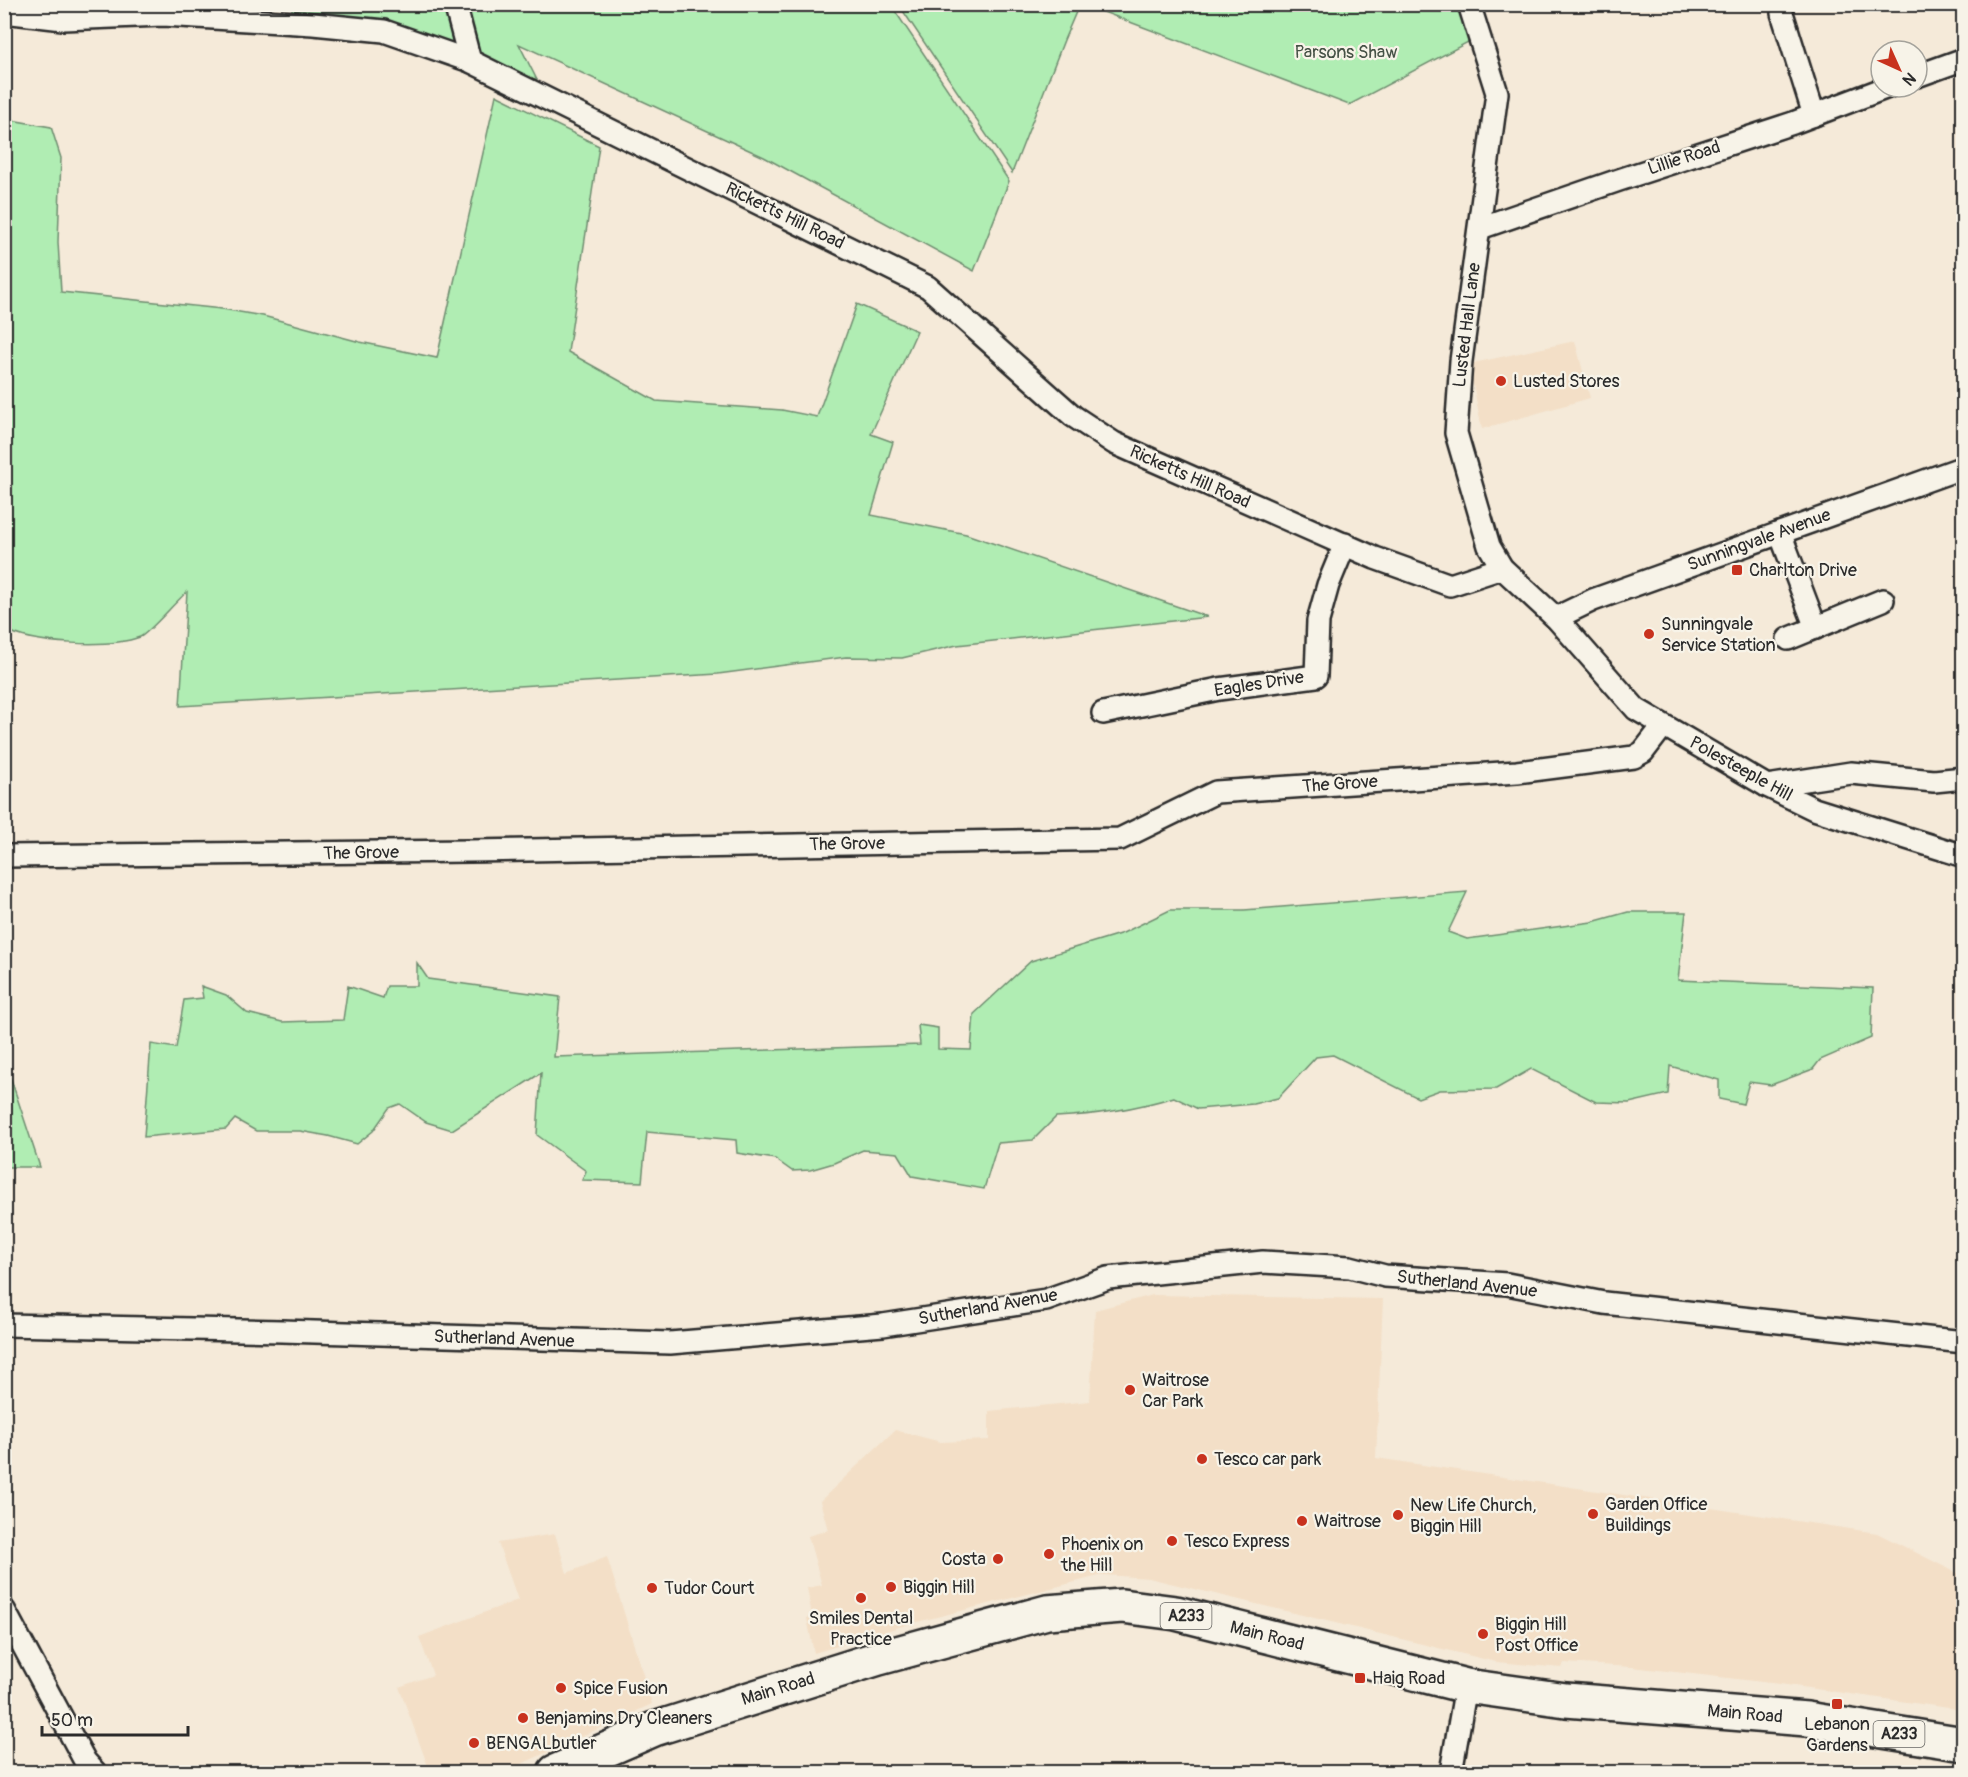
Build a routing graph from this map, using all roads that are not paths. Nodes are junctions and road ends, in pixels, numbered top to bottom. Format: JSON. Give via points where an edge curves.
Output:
{"nodes":[{"id":1,"x":455,"y":4,"type":"edge"},
{"id":2,"x":1469,"y":4,"type":"edge"},
{"id":3,"x":4,"y":12,"type":"edge"},
{"id":4,"x":1782,"y":13,"type":"dead end"},
{"id":5,"x":1964,"y":59,"type":"edge"},
{"id":6,"x":470,"y":61,"type":"junction"},
{"id":7,"x":1929,"y":72,"type":"edge"},
{"id":8,"x":1869,"y":94,"type":"edge"},
{"id":9,"x":1814,"y":114,"type":"junction"},
{"id":10,"x":1480,"y":228,"type":"junction"},
{"id":11,"x":1964,"y":467,"type":"edge"},
{"id":12,"x":1780,"y":532,"type":"junction"},
{"id":13,"x":1345,"y":544,"type":"junction"},
{"id":14,"x":1502,"y":568,"type":"junction"},
{"id":15,"x":1883,"y":600,"type":"dead end"},
{"id":16,"x":1557,"y":620,"type":"junction"},
{"id":17,"x":1816,"y":628,"type":"junction"},
{"id":18,"x":1788,"y":639,"type":"dead end"},
{"id":19,"x":1103,"y":713,"type":"dead end"},
{"id":20,"x":1663,"y":726,"type":"junction"},
{"id":21,"x":1964,"y":778,"type":"edge"},
{"id":22,"x":1767,"y":786,"type":"junction"},
{"id":23,"x":4,"y":856,"type":"edge"},
{"id":24,"x":1964,"y":856,"type":"edge"},
{"id":25,"x":4,"y":1325,"type":"edge"},
{"id":26,"x":1964,"y":1342,"type":"edge"},
{"id":27,"x":5,"y":1611,"type":"edge"},
{"id":28,"x":1466,"y":1686,"type":"junction"},
{"id":29,"x":1964,"y":1744,"type":"edge"},
{"id":30,"x":95,"y":1773,"type":"edge"},
{"id":31,"x":555,"y":1773,"type":"edge"},
{"id":32,"x":1451,"y":1773,"type":"edge"}],
"edges":[{"from":1,"to":6,"type":"street"},
{"from":2,"to":10,"type":"street","name":"Lusted Hall Lane","via":[[1497,93]]},
{"from":3,"to":6,"type":"street","name":"Ricketts Hill Road","via":[[63,19],[162,15],[314,24],[384,32]]},
{"from":4,"to":9,"type":"street"},
{"from":5,"to":7,"type":"street"},
{"from":6,"to":13,"type":"street","name":"Ricketts Hill Road","via":[[928,287],[1073,416],[1114,443]]},
{"from":8,"to":9,"type":"street","name":"Lillie Road"},
{"from":9,"to":10,"type":"street","name":"Lillie Road"},
{"from":10,"to":14,"type":"street","name":"Lusted Hall Lane","via":[[1461,361],[1456,433],[1489,546]]},
{"from":11,"to":12,"type":"street","name":"Sunningvale Avenue"},
{"from":12,"to":16,"type":"street","name":"Sunningvale Avenue","via":[[1593,600]]},
{"from":12,"to":17,"type":"street"},
{"from":13,"to":14,"type":"street","name":"Ricketts Hill Road","via":[[1450,585]]},
{"from":13,"to":19,"type":"street","name":"Eagles Drive","via":[[1318,621],[1316,676],[1220,689]]},
{"from":14,"to":16,"type":"street","name":"Lusted Hall Lane"},
{"from":15,"to":17,"type":"street"},
{"from":16,"to":20,"type":"street","name":"Polesteeple Hill","via":[[1636,709]]},
{"from":17,"to":18,"type":"street"},
{"from":20,"to":22,"type":"street","name":"Polesteeple Hill"},
{"from":20,"to":23,"type":"street","name":"The Grove","via":[[1643,752],[1634,757],[1517,772],[1216,792],[1120,839]]},
{"from":21,"to":22,"type":"street","via":[[1934,781],[1851,773]]},
{"from":22,"to":24,"type":"street","name":"Polesteeple Hill","via":[[1814,809]]},
{"from":25,"to":26,"type":"street","name":"Sutherland Avenue","via":[[670,1343],[883,1325],[1046,1300],[1108,1278],[1263,1262],[1507,1284],[1604,1303]]},
{"from":27,"to":30,"type":"street"},
{"from":28,"to":29,"type":"main road","name":"Main Road","number":"A233","via":[[1566,1700],[1807,1719]]},
{"from":28,"to":31,"type":"main road","name":"Main Road","number":"A233","via":[[1176,1613],[1122,1606],[1047,1612],[879,1658],[654,1729]]},
{"from":28,"to":32,"type":"street"}]}
